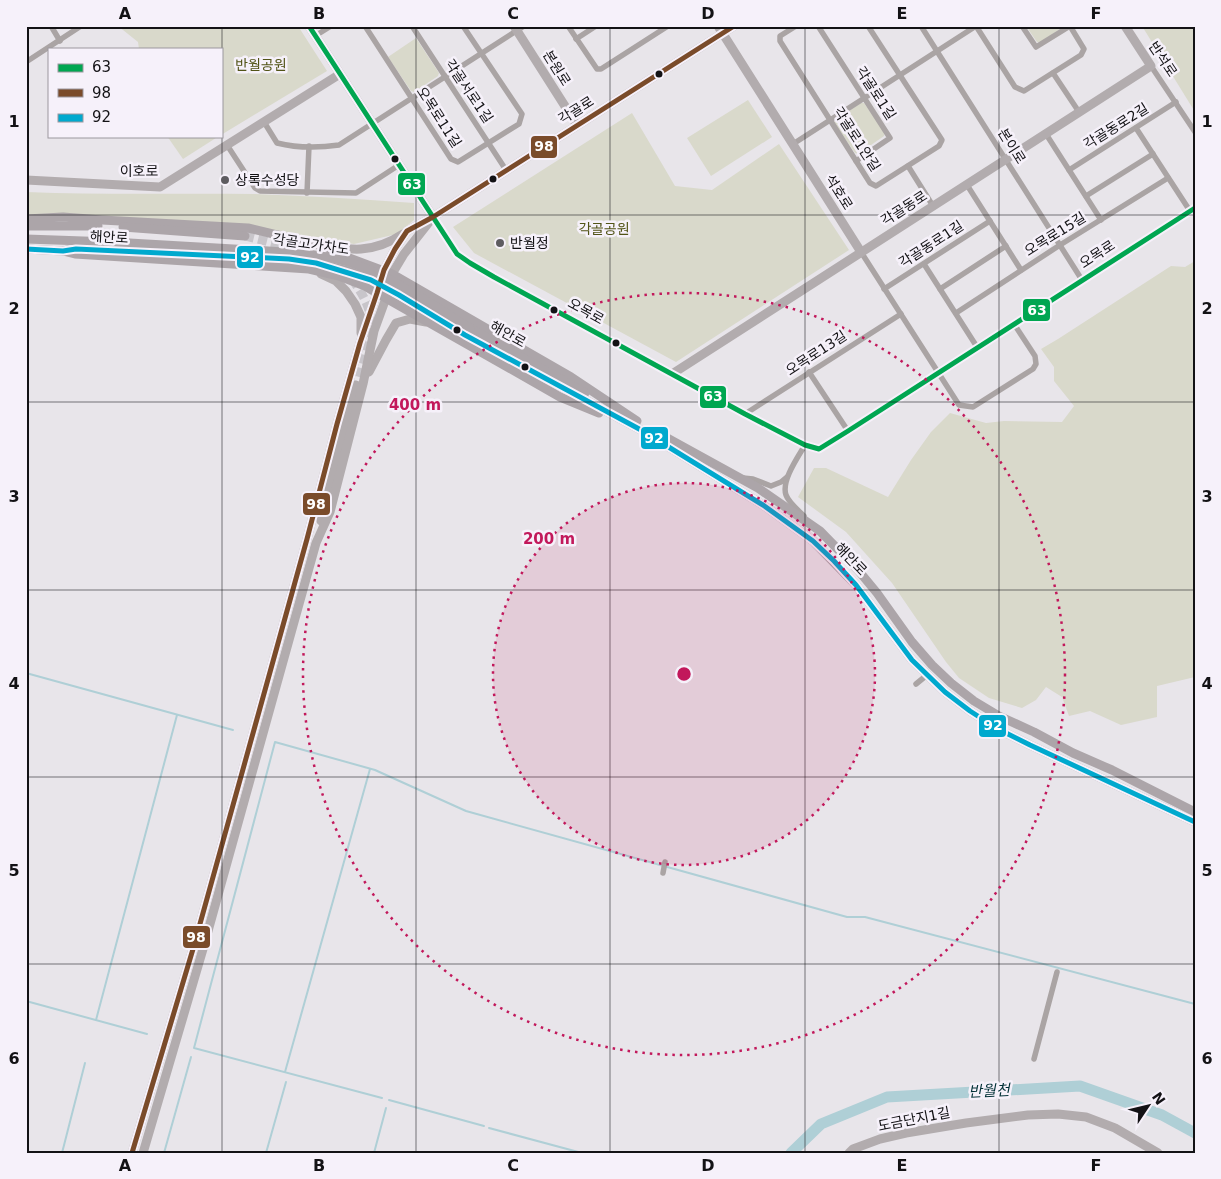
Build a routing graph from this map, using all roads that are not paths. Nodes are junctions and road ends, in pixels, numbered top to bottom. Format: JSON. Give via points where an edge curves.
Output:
{"nodes":[{"id":1,"x":51,"y":26,"type":"edge"},
{"id":2,"x":81,"y":26,"type":"edge"},
{"id":3,"x":309,"y":26,"type":"edge"},
{"id":4,"x":331,"y":26,"type":"edge"},
{"id":5,"x":365,"y":26,"type":"edge"},
{"id":6,"x":412,"y":26,"type":"edge"},
{"id":7,"x":463,"y":26,"type":"edge"},
{"id":8,"x":568,"y":26,"type":"edge"},
{"id":9,"x":596,"y":26,"type":"edge"},
{"id":10,"x":668,"y":26,"type":"edge"},
{"id":11,"x":734,"y":26,"type":"edge"},
{"id":12,"x":796,"y":26,"type":"edge"},
{"id":13,"x":818,"y":26,"type":"edge"},
{"id":14,"x":868,"y":26,"type":"edge"},
{"id":15,"x":922,"y":26,"type":"edge"},
{"id":16,"x":976,"y":26,"type":"edge"},
{"id":17,"x":1022,"y":26,"type":"edge"},
{"id":18,"x":1070,"y":26,"type":"edge"},
{"id":19,"x":1125,"y":26,"type":"edge"},
{"id":20,"x":518,"y":28,"type":"edge"},
{"id":21,"x":720,"y":30,"type":"edge"},
{"id":22,"x":316,"y":36,"type":"junction"},
{"id":23,"x":576,"y":39,"type":"junction"},
{"id":24,"x":60,"y":41,"type":"junction"},
{"id":25,"x":48,"y":48,"type":"edge"},
{"id":26,"x":48,"y":48,"type":"edge"},
{"id":27,"x":938,"y":51,"type":"junction"},
{"id":28,"x":481,"y":53,"type":"junction"},
{"id":29,"x":27,"y":61,"type":"edge"},
{"id":30,"x":1151,"y":66,"type":"junction"},
{"id":31,"x":1053,"y":73,"type":"junction"},
{"id":32,"x":340,"y":74,"type":"junction"},
{"id":33,"x":900,"y":75,"type":"junction"},
{"id":34,"x":444,"y":77,"type":"junction"},
{"id":35,"x":412,"y":98,"type":"junction"},
{"id":36,"x":864,"y":98,"type":"junction"},
{"id":37,"x":1176,"y":102,"type":"junction"},
{"id":38,"x":1079,"y":112,"type":"junction"},
{"id":39,"x":830,"y":120,"type":"junction"},
{"id":40,"x":264,"y":122,"type":"junction"},
{"id":41,"x":372,"y":123,"type":"junction"},
{"id":42,"x":577,"y":126,"type":"junction"},
{"id":43,"x":1136,"y":128,"type":"junction"},
{"id":44,"x":1195,"y":132,"type":"edge"},
{"id":45,"x":1046,"y":134,"type":"junction"},
{"id":46,"x":488,"y":143,"type":"junction"},
{"id":47,"x":793,"y":144,"type":"junction"},
{"id":48,"x":226,"y":145,"type":"junction"},
{"id":49,"x":309,"y":146,"type":"junction"},
{"id":50,"x":1153,"y":154,"type":"junction"},
{"id":51,"x":1006,"y":159,"type":"junction"},
{"id":52,"x":856,"y":161,"type":"junction"},
{"id":53,"x":399,"y":165,"type":"junction"},
{"id":54,"x":908,"y":166,"type":"junction"},
{"id":55,"x":506,"y":170,"type":"junction"},
{"id":56,"x":1069,"y":170,"type":"junction"},
{"id":57,"x":1168,"y":178,"type":"junction"},
{"id":58,"x":26,"y":180,"type":"edge"},
{"id":59,"x":967,"y":184,"type":"junction"},
{"id":60,"x":307,"y":193,"type":"junction"},
{"id":61,"x":1086,"y":196,"type":"junction"},
{"id":62,"x":933,"y":206,"type":"junction"},
{"id":63,"x":1192,"y":210,"type":"edge"},
{"id":64,"x":433,"y":217,"type":"junction"},
{"id":65,"x":26,"y":220,"type":"edge"},
{"id":66,"x":1101,"y":220,"type":"junction"},
{"id":67,"x":990,"y":221,"type":"junction"},
{"id":68,"x":26,"y":226,"type":"edge"},
{"id":69,"x":408,"y":231,"type":"junction"},
{"id":70,"x":245,"y":236,"type":"tunnel mouth"},
{"id":71,"x":26,"y":239,"type":"edge"},
{"id":72,"x":1060,"y":245,"type":"junction"},
{"id":73,"x":323,"y":246,"type":"junction"},
{"id":74,"x":1006,"y":246,"type":"junction"},
{"id":75,"x":26,"y":249,"type":"edge"},
{"id":76,"x":63,"y":251,"type":"junction"},
{"id":77,"x":861,"y":252,"type":"junction"},
{"id":78,"x":251,"y":253,"type":"junction"},
{"id":79,"x":924,"y":264,"type":"junction"},
{"id":80,"x":309,"y":269,"type":"junction"},
{"id":81,"x":1021,"y":270,"type":"junction"},
{"id":82,"x":388,"y":272,"type":"junction"},
{"id":83,"x":1082,"y":280,"type":"junction"},
{"id":84,"x":413,"y":286,"type":"junction"},
{"id":85,"x":884,"y":289,"type":"junction"},
{"id":86,"x":940,"y":289,"type":"junction"},
{"id":87,"x":377,"y":293,"type":"junction"},
{"id":88,"x":386,"y":298,"type":"junction"},
{"id":89,"x":401,"y":307,"type":"junction"},
{"id":90,"x":956,"y":313,"type":"junction"},
{"id":91,"x":901,"y":314,"type":"junction"},
{"id":92,"x":428,"y":323,"type":"junction"},
{"id":93,"x":1014,"y":324,"type":"junction"},
{"id":94,"x":468,"y":332,"type":"joint"},
{"id":95,"x":360,"y":343,"type":"junction"},
{"id":96,"x":977,"y":347,"type":"junction"},
{"id":97,"x":809,"y":372,"type":"junction"},
{"id":98,"x":938,"y":373,"type":"junction"},
{"id":99,"x":672,"y":374,"type":"junction"},
{"id":100,"x":360,"y":385,"type":"junction"},
{"id":101,"x":745,"y":414,"type":"junction"},
{"id":102,"x":641,"y":427,"type":"junction"},
{"id":103,"x":848,"y":431,"type":"junction"},
{"id":104,"x":805,"y":445,"type":"junction"},
{"id":105,"x":788,"y":475,"type":"junction"},
{"id":106,"x":740,"y":478,"type":"junction"},
{"id":107,"x":815,"y":527,"type":"junction"},
{"id":108,"x":927,"y":675,"type":"junction"},
{"id":109,"x":916,"y":684,"type":"dead end"},
{"id":110,"x":1195,"y":812,"type":"edge"},
{"id":111,"x":1195,"y":822,"type":"edge"},
{"id":112,"x":665,"y":862,"type":"dead end"},
{"id":113,"x":662,"y":873,"type":"dead end"},
{"id":114,"x":1057,"y":972,"type":"dead end"},
{"id":115,"x":1034,"y":1058,"type":"dead end"},
{"id":116,"x":866,"y":1149,"type":"edge"},
{"id":117,"x":1151,"y":1151,"type":"edge"},
{"id":118,"x":132,"y":1153,"type":"edge"},
{"id":119,"x":143,"y":1153,"type":"edge"},
{"id":120,"x":849,"y":1153,"type":"edge"}],
"edges":[{"from":1,"to":24,"type":"street"},
{"from":2,"to":24,"type":"street"},
{"from":3,"to":22,"type":"main road","name":"오목로"},
{"from":4,"to":22,"type":"street"},
{"from":5,"to":35,"type":"street","name":"오목로11길"},
{"from":6,"to":34,"type":"street","name":"각골서로1길"},
{"from":7,"to":28,"type":"street","name":"오목로11길"},
{"from":8,"to":23,"type":"street"},
{"from":9,"to":23,"type":"street"},
{"from":10,"to":23,"type":"street","via":[[601,69],[596,69]]},
{"from":11,"to":21,"type":"main road","name":"각골로"},
{"from":12,"to":39,"type":"street","name":"각골로1안길","via":[[780,36],[780,41]]},
{"from":13,"to":36,"type":"street","name":"각골로1길"},
{"from":14,"to":33,"type":"street","name":"각골로1안길"},
{"from":15,"to":27,"type":"street","name":"본이로"},
{"from":16,"to":27,"type":"street"},
{"from":16,"to":31,"type":"street","via":[[1015,87],[1024,92]]},
{"from":17,"to":18,"type":"street","via":[[1036,47]]},
{"from":18,"to":31,"type":"street","via":[[1084,49],[1081,55]]},
{"from":19,"to":30,"type":"main road","name":"반석로"},
{"from":20,"to":28,"type":"street"},
{"from":20,"to":42,"type":"main road","name":"본원로"},
{"from":21,"to":42,"type":"main road","name":"각골로"},
{"from":21,"to":47,"type":"main road","name":"석호로"},
{"from":22,"to":32,"type":"main road","name":"오목로"},
{"from":24,"to":26,"type":"street"},
{"from":25,"to":29,"type":"street"},
{"from":27,"to":33,"type":"street"},
{"from":27,"to":51,"type":"street","name":"본이로"},
{"from":28,"to":34,"type":"street"},
{"from":28,"to":46,"type":"street","name":"오목로11길","via":[[522,114],[519,124]]},
{"from":30,"to":37,"type":"street","name":"반석로"},
{"from":30,"to":38,"type":"main road","name":"각골동로"},
{"from":31,"to":38,"type":"street"},
{"from":32,"to":40,"type":"main road","name":"이호로"},
{"from":32,"to":41,"type":"main road","name":"오목로"},
{"from":33,"to":36,"type":"street"},
{"from":33,"to":54,"type":"street","name":"각골로1안길","via":[[942,140],[939,146]]},
{"from":34,"to":35,"type":"street"},
{"from":34,"to":46,"type":"street","name":"각골서로1길"},
{"from":35,"to":41,"type":"street"},
{"from":35,"to":46,"type":"street","name":"오목로11길","via":[[451,159],[458,162]]},
{"from":36,"to":39,"type":"street"},
{"from":36,"to":52,"type":"street","name":"각골로1길","via":[[890,138]]},
{"from":37,"to":43,"type":"street","name":"각골동로2길"},
{"from":37,"to":44,"type":"street","name":"반석로"},
{"from":38,"to":45,"type":"main road","name":"각골동로"},
{"from":39,"to":47,"type":"street"},
{"from":39,"to":52,"type":"street","name":"각골로1안길"},
{"from":40,"to":48,"type":"main road","name":"이호로"},
{"from":40,"to":49,"type":"street","via":[[278,142]]},
{"from":41,"to":49,"type":"street","via":[[339,145]]},
{"from":41,"to":53,"type":"main road","name":"오목로"},
{"from":42,"to":55,"type":"main road","name":"각골로"},
{"from":43,"to":50,"type":"street"},
{"from":43,"to":56,"type":"street","name":"각골동로2길"},
{"from":45,"to":51,"type":"main road","name":"각골동로"},
{"from":45,"to":56,"type":"street"},
{"from":46,"to":55,"type":"street","name":"각골서로1길"},
{"from":47,"to":77,"type":"main road","name":"석호로"},
{"from":48,"to":58,"type":"main road","name":"이호로","via":[[160,187]]},
{"from":48,"to":60,"type":"street","via":[[260,191]]},
{"from":49,"to":60,"type":"street"},
{"from":50,"to":57,"type":"street"},
{"from":50,"to":61,"type":"street"},
{"from":51,"to":59,"type":"main road","name":"각골동로"},
{"from":51,"to":72,"type":"street","name":"본이로"},
{"from":52,"to":54,"type":"street","name":"각골로1안길","via":[[870,183],[876,186]]},
{"from":53,"to":60,"type":"street","via":[[356,193]]},
{"from":53,"to":64,"type":"main road","name":"오목로"},
{"from":54,"to":62,"type":"street"},
{"from":55,"to":64,"type":"main road","name":"각골로"},
{"from":56,"to":61,"type":"street"},
{"from":57,"to":63,"type":"street"},
{"from":57,"to":66,"type":"street","name":"오목로15길"},
{"from":59,"to":62,"type":"main road","name":"각골동로"},
{"from":59,"to":67,"type":"street"},
{"from":61,"to":66,"type":"street"},
{"from":62,"to":77,"type":"main road","name":"각골동로"},
{"from":63,"to":83,"type":"street","name":"오목로"},
{"from":64,"to":69,"type":"main road","name":"각골로"},
{"from":64,"to":82,"type":"main road","name":"각골로"},
{"from":64,"to":99,"type":"street","name":"오목로","via":[[457,254],[470,263]]},
{"from":65,"to":73,"type":"main road","via":[[63,217],[248,228]]},
{"from":66,"to":72,"type":"street","name":"오목로15길"},
{"from":67,"to":74,"type":"street"},
{"from":67,"to":79,"type":"street","name":"각골동로1길"},
{"from":68,"to":70,"type":"main road","via":[[88,225]]},
{"from":69,"to":73,"type":"main road","via":[[397,238],[361,249]]},
{"from":69,"to":82,"type":"main road","name":"각골로","via":[[395,249]]},
{"from":71,"to":78,"type":"main road","name":"해안로"},
{"from":72,"to":81,"type":"street","name":"오목로15길"},
{"from":72,"to":83,"type":"street","name":"본이로"},
{"from":73,"to":82,"type":"main road"},
{"from":74,"to":81,"type":"street"},
{"from":74,"to":86,"type":"street"},
{"from":75,"to":76,"type":"main road","name":"해안로"},
{"from":76,"to":78,"type":"main road","name":"해안로"},
{"from":76,"to":80,"type":"main road"},
{"from":77,"to":85,"type":"street","name":"석호로"},
{"from":77,"to":99,"type":"main road","name":"각골동로"},
{"from":78,"to":94,"type":"main road","name":"각골고가차도","bridge":true,"via":[[294,253],[355,264],[388,279]]},
{"from":79,"to":85,"type":"street","name":"각골동로1길"},
{"from":79,"to":86,"type":"street"},
{"from":80,"to":87,"type":"main road","via":[[339,276]]},
{"from":80,"to":95,"type":"main road","via":[[336,281],[355,304],[361,317]]},
{"from":81,"to":90,"type":"street","name":"오목로15길"},
{"from":82,"to":84,"type":"main road"},
{"from":82,"to":87,"type":"main road"},
{"from":82,"to":88,"type":"main road"},
{"from":83,"to":93,"type":"street","name":"오목로"},
{"from":84,"to":89,"type":"main road","via":[[401,283],[394,287],[394,297]]},
{"from":84,"to":102,"type":"main road","via":[[571,377]]},
{"from":85,"to":91,"type":"street","name":"석호로"},
{"from":86,"to":90,"type":"street"},
{"from":87,"to":88,"type":"main road"},
{"from":87,"to":95,"type":"main road"},
{"from":88,"to":89,"type":"main road"},
{"from":88,"to":100,"type":"main road"},
{"from":89,"to":92,"type":"main road"},
{"from":90,"to":96,"type":"street"},
{"from":91,"to":97,"type":"street","name":"오목로13길"},
{"from":91,"to":98,"type":"street","name":"석호로"},
{"from":92,"to":100,"type":"main road","via":[[410,319],[396,323]]},
{"from":92,"to":102,"type":"main road","via":[[560,397]]},
{"from":93,"to":96,"type":"street","name":"오목로"},
{"from":93,"to":98,"type":"street","via":[[1035,356],[1033,369],[973,407],[959,406]]},
{"from":94,"to":102,"type":"main road","name":"해안로"},
{"from":95,"to":118,"type":"main road"},
{"from":96,"to":98,"type":"street","name":"오목로"},
{"from":97,"to":101,"type":"street","name":"오목로13길"},
{"from":97,"to":103,"type":"street"},
{"from":98,"to":103,"type":"street","name":"오목로"},
{"from":99,"to":101,"type":"street","name":"오목로"},
{"from":100,"to":119,"type":"main road","via":[[330,512],[316,543]]},
{"from":101,"to":104,"type":"street","name":"오목로"},
{"from":102,"to":106,"type":"main road","name":"해안로"},
{"from":102,"to":108,"type":"main road","name":"해안로","via":[[813,541],[856,585]]},
{"from":103,"to":104,"type":"street","name":"오목로","via":[[819,449]]},
{"from":104,"to":105,"type":"street"},
{"from":105,"to":106,"type":"street","via":[[771,486]]},
{"from":105,"to":107,"type":"street","via":[[786,495]]},
{"from":106,"to":107,"type":"main road","name":"해안로"},
{"from":107,"to":110,"type":"main road","name":"해안로","via":[[858,570],[932,665],[974,701]]},
{"from":108,"to":109,"type":"street"},
{"from":108,"to":111,"type":"main road","name":"해안로","via":[[945,692],[998,729]]},
{"from":112,"to":113,"type":"street"},
{"from":114,"to":115,"type":"street"},
{"from":116,"to":117,"type":"main road","name":"도금단지1길","via":[[880,1139],[966,1123],[1058,1114],[1086,1117],[1115,1128]]},
{"from":116,"to":120,"type":"main road","name":"도금단지1길","via":[[853,1149]]}]}
